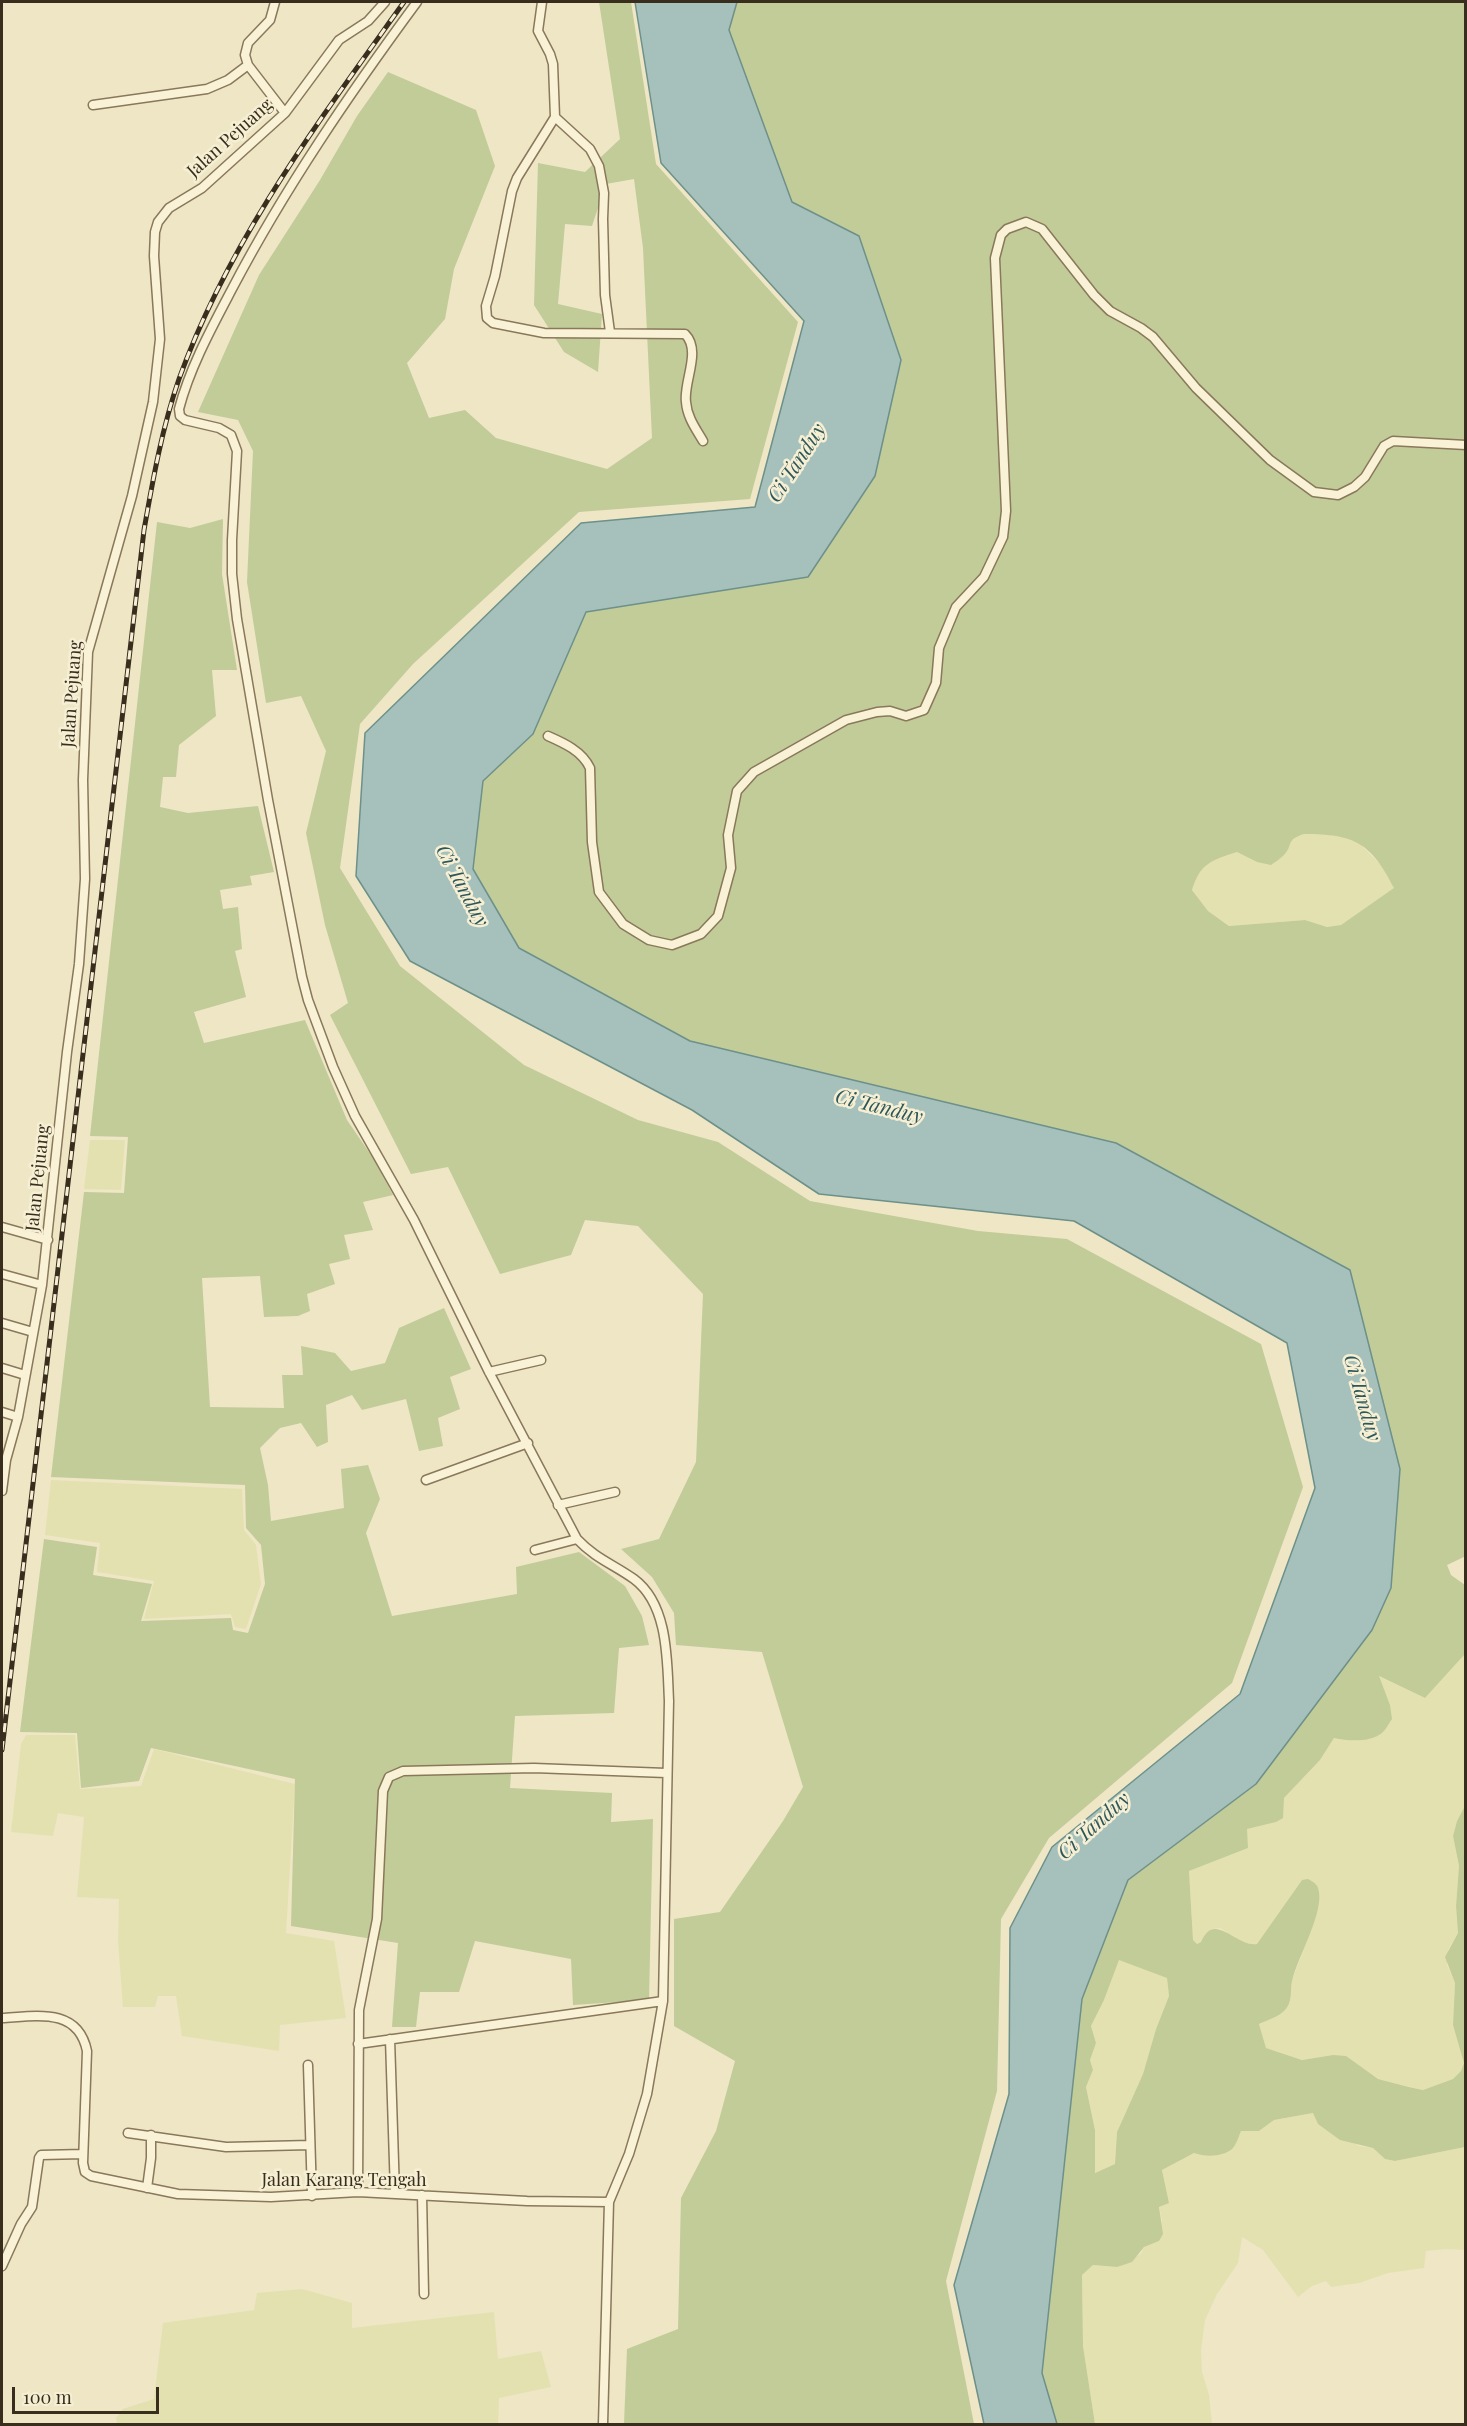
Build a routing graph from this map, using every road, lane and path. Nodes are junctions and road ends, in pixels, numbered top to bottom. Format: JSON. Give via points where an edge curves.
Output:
{"nodes":[{"id":1,"x":275,"y":2,"type":"edge"},
{"id":2,"x":385,"y":2,"type":"edge"},
{"id":3,"x":417,"y":2,"type":"edge"},
{"id":4,"x":542,"y":2,"type":"edge"},
{"id":5,"x":248,"y":65,"type":"junction"},
{"id":6,"x":93,"y":105,"type":"dead end"},
{"id":7,"x":285,"y":113,"type":"junction"},
{"id":8,"x":555,"y":117,"type":"junction"},
{"id":9,"x":610,"y":332,"type":"junction"},
{"id":10,"x":703,"y":441,"type":"dead end"},
{"id":11,"x":1466,"y":445,"type":"edge"},
{"id":12,"x":548,"y":736,"type":"dead end"},
{"id":13,"x":2,"y":1227,"type":"edge"},
{"id":14,"x":48,"y":1240,"type":"junction"},
{"id":15,"x":2,"y":1274,"type":"edge"},
{"id":16,"x":42,"y":1286,"type":"junction"},
{"id":17,"x":2,"y":1323,"type":"edge"},
{"id":18,"x":33,"y":1332,"type":"junction"},
{"id":19,"x":541,"y":1360,"type":"dead end"},
{"id":20,"x":2,"y":1368,"type":"edge"},
{"id":21,"x":489,"y":1372,"type":"junction"},
{"id":22,"x":25,"y":1375,"type":"junction"},
{"id":23,"x":2,"y":1412,"type":"edge"},
{"id":24,"x":18,"y":1417,"type":"junction"},
{"id":25,"x":528,"y":1443,"type":"junction"},
{"id":26,"x":4,"y":1459,"type":"edge"},
{"id":27,"x":426,"y":1480,"type":"dead end"},
{"id":28,"x":2,"y":1491,"type":"edge"},
{"id":29,"x":615,"y":1492,"type":"dead end"},
{"id":30,"x":558,"y":1505,"type":"junction"},
{"id":31,"x":577,"y":1539,"type":"junction"},
{"id":32,"x":535,"y":1550,"type":"dead end"},
{"id":33,"x":666,"y":1773,"type":"junction"},
{"id":34,"x":663,"y":2001,"type":"junction"},
{"id":35,"x":2,"y":2019,"type":"edge"},
{"id":36,"x":390,"y":2039,"type":"junction"},
{"id":37,"x":358,"y":2044,"type":"junction"},
{"id":38,"x":308,"y":2065,"type":"dead end"},
{"id":39,"x":128,"y":2133,"type":"dead end"},
{"id":40,"x":151,"y":2135,"type":"junction"},
{"id":41,"x":310,"y":2145,"type":"junction"},
{"id":42,"x":83,"y":2154,"type":"junction"},
{"id":43,"x":147,"y":2188,"type":"junction"},
{"id":44,"x":358,"y":2192,"type":"junction"},
{"id":45,"x":395,"y":2193,"type":"junction"},
{"id":46,"x":422,"y":2195,"type":"junction"},
{"id":47,"x":312,"y":2196,"type":"junction"},
{"id":48,"x":609,"y":2202,"type":"junction"},
{"id":49,"x":2,"y":2266,"type":"edge"},
{"id":50,"x":424,"y":2294,"type":"dead end"},
{"id":51,"x":603,"y":2424,"type":"edge"}],
"edges":[{"from":1,"to":5,"type":"street","via":[[270,20],[246,47]]},
{"from":2,"to":7,"type":"street","name":"Jalan Pejuang","via":[[368,21],[339,40]]},
{"from":3,"to":21,"type":"street","via":[[265,226],[210,331],[179,409],[185,420],[231,435],[237,451],[232,574],[237,619],[260,760],[308,1000],[355,1116],[414,1220]]},
{"from":4,"to":8,"type":"street","via":[[538,31],[553,64]]},
{"from":5,"to":6,"type":"street","via":[[207,89]]},
{"from":5,"to":7,"type":"street"},
{"from":7,"to":14,"type":"street","name":"Jalan Pejuang","via":[[208,183],[169,208],[154,232],[160,339],[153,402],[126,518],[88,652],[83,780],[85,879]]},
{"from":8,"to":9,"type":"street","via":[[590,148],[599,166],[604,193],[605,295]]},
{"from":8,"to":9,"type":"street","via":[[512,191],[486,306],[487,318],[493,323],[544,333]]},
{"from":9,"to":10,"type":"street","via":[[687,336],[692,353],[685,401]]},
{"from":11,"to":12,"type":"street","via":[[1393,441],[1384,446],[1369,472],[1354,487],[1338,495],[1314,492],[1270,460],[1196,388],[1153,337],[1094,295],[1041,229],[1026,222],[1016,224],[1001,235],[995,258],[1006,511],[1003,537],[984,577],[956,607],[939,648],[936,683],[924,710],[906,716],[877,712],[846,720],[754,772],[737,791],[728,835],[731,868],[718,916],[701,934],[672,945],[649,940],[623,924],[600,892],[592,842],[590,768],[570,745]]},
{"from":13,"to":14,"type":"street"},
{"from":14,"to":16,"type":"street","name":"Jalan Pejuang"},
{"from":15,"to":16,"type":"street"},
{"from":16,"to":18,"type":"street","name":"Jalan Pejuang"},
{"from":17,"to":18,"type":"street"},
{"from":18,"to":22,"type":"street","name":"Jalan Pejuang"},
{"from":19,"to":21,"type":"street"},
{"from":20,"to":22,"type":"street"},
{"from":21,"to":25,"type":"street"},
{"from":22,"to":24,"type":"street","name":"Jalan Pejuang"},
{"from":23,"to":24,"type":"street"},
{"from":24,"to":26,"type":"street","name":"Jalan Pejuang"},
{"from":25,"to":27,"type":"street"},
{"from":25,"to":30,"type":"street"},
{"from":26,"to":28,"type":"street","name":"Jalan Pejuang"},
{"from":29,"to":30,"type":"street"},
{"from":30,"to":31,"type":"street"},
{"from":31,"to":32,"type":"street"},
{"from":31,"to":33,"type":"street","via":[[594,1556],[635,1580],[650,1598],[660,1620],[669,1701]]},
{"from":33,"to":34,"type":"street"},
{"from":33,"to":37,"type":"street","via":[[534,1768],[403,1771],[389,1777],[383,1791],[377,1920],[359,2010]]},
{"from":34,"to":36,"type":"street"},
{"from":34,"to":48,"type":"street","via":[[647,2094]]},
{"from":35,"to":42,"type":"street","via":[[63,2019],[84,2038],[87,2051]]},
{"from":36,"to":37,"type":"street"},
{"from":36,"to":45,"type":"street"},
{"from":37,"to":44,"type":"street"},
{"from":38,"to":41,"type":"street"},
{"from":39,"to":40,"type":"street"},
{"from":40,"to":41,"type":"street","via":[[226,2147]]},
{"from":40,"to":43,"type":"street"},
{"from":41,"to":47,"type":"street"},
{"from":42,"to":43,"type":"street","name":"Jalan Karang Tengah","via":[[86,2172],[91,2176]]},
{"from":42,"to":49,"type":"street","via":[[41,2155],[32,2207]]},
{"from":43,"to":47,"type":"street","name":"Jalan Karang Tengah","via":[[178,2194]]},
{"from":44,"to":45,"type":"street","name":"Jalan Karang Tengah"},
{"from":44,"to":47,"type":"street","name":"Jalan Karang Tengah"},
{"from":45,"to":46,"type":"street","name":"Jalan Karang Tengah"},
{"from":46,"to":48,"type":"street","name":"Jalan Karang Tengah"},
{"from":46,"to":50,"type":"street"},
{"from":48,"to":51,"type":"street"}]}
